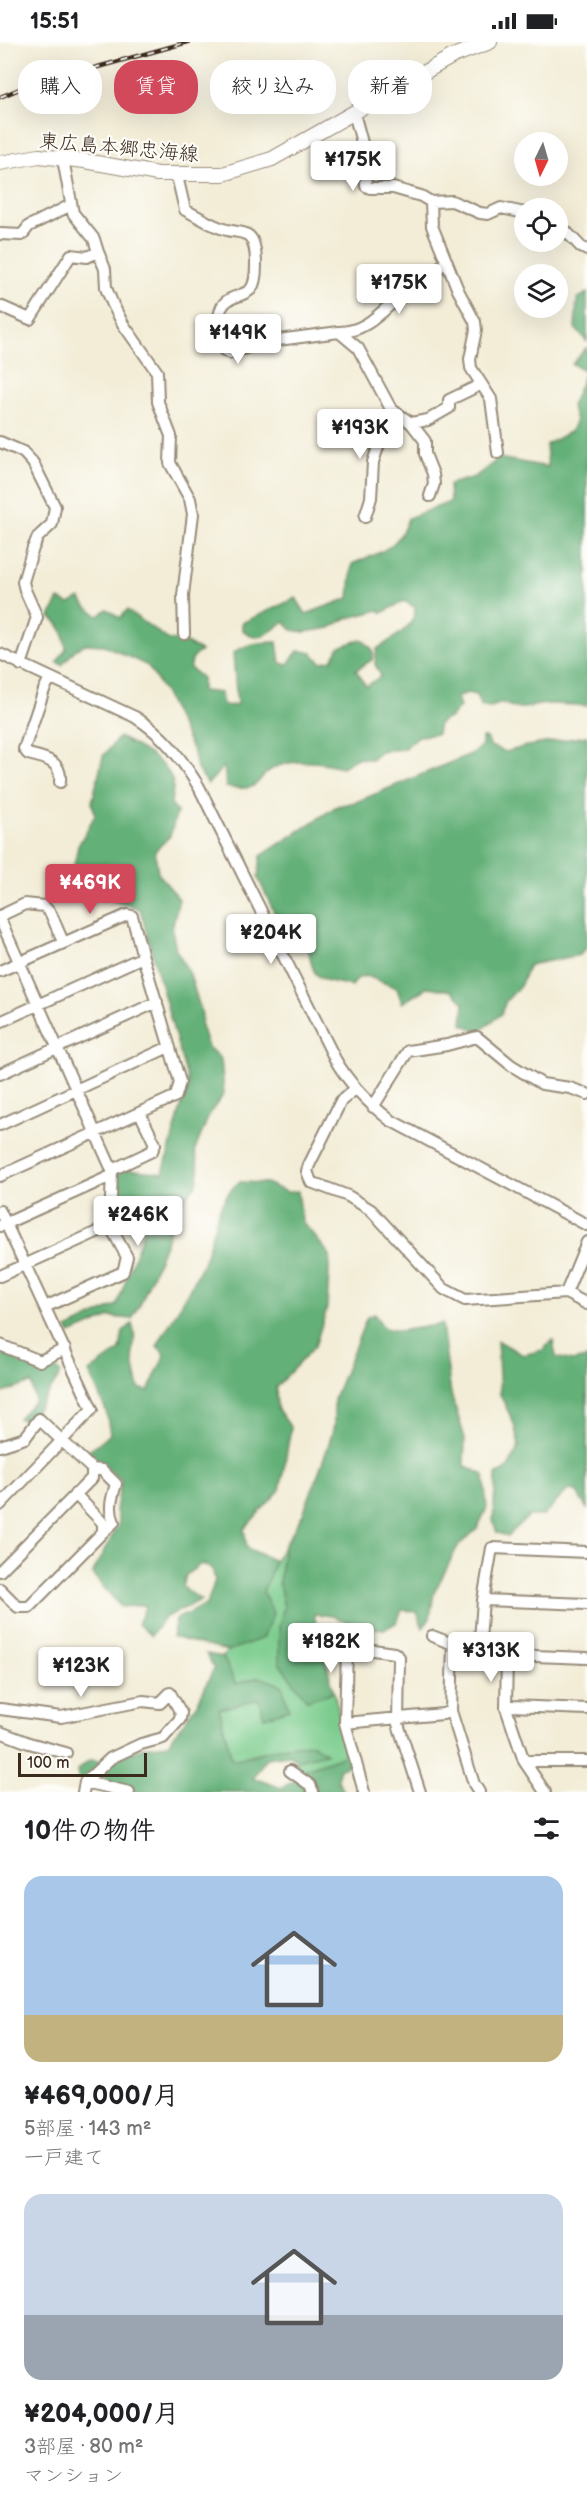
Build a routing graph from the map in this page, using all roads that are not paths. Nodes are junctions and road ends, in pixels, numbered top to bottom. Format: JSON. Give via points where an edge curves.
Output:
{"nodes":[{"id":1,"x":490,"y":42,"type":"edge"},
{"id":2,"x":432,"y":68,"type":"edge"},
{"id":3,"x":352,"y":114,"type":"edge"},
{"id":4,"x":354,"y":114,"type":"edge"},
{"id":5,"x":63,"y":159,"type":"junction"},
{"id":6,"x":0,"y":163,"type":"edge"},
{"id":7,"x":177,"y":176,"type":"junction"},
{"id":8,"x":431,"y":202,"type":"junction"},
{"id":9,"x":71,"y":205,"type":"junction"},
{"id":10,"x":514,"y":211,"type":"edge"},
{"id":11,"x":0,"y":234,"type":"edge"},
{"id":12,"x":568,"y":234,"type":"edge"},
{"id":13,"x":587,"y":250,"type":"edge"},
{"id":14,"x":98,"y":252,"type":"junction"},
{"id":15,"x":447,"y":262,"type":"junction"},
{"id":16,"x":0,"y":306,"type":"edge"},
{"id":17,"x":339,"y":332,"type":"junction"},
{"id":18,"x":480,"y":385,"type":"junction"},
{"id":19,"x":391,"y":409,"type":"junction"},
{"id":20,"x":411,"y":423,"type":"junction"},
{"id":21,"x":0,"y":442,"type":"edge"},
{"id":22,"x":498,"y":453,"type":"dead end"},
{"id":23,"x":430,"y":496,"type":"dead end"},
{"id":24,"x":365,"y":517,"type":"dead end"},
{"id":25,"x":184,"y":634,"type":"dead end"},
{"id":26,"x":0,"y":654,"type":"edge"},
{"id":27,"x":21,"y":664,"type":"junction"},
{"id":28,"x":50,"y":678,"type":"junction"},
{"id":29,"x":60,"y":782,"type":"dead end"},
{"id":30,"x":0,"y":918,"type":"edge"},
{"id":31,"x":63,"y":942,"type":"junction"},
{"id":32,"x":143,"y":957,"type":"junction"},
{"id":33,"x":18,"y":962,"type":"junction"},
{"id":34,"x":0,"y":971,"type":"edge"},
{"id":35,"x":157,"y":1002,"type":"junction"},
{"id":36,"x":38,"y":1005,"type":"junction"},
{"id":37,"x":0,"y":1022,"type":"edge"},
{"id":38,"x":169,"y":1047,"type":"junction"},
{"id":39,"x":57,"y":1048,"type":"junction"},
{"id":40,"x":0,"y":1074,"type":"edge"},
{"id":41,"x":355,"y":1089,"type":"junction"},
{"id":42,"x":76,"y":1090,"type":"junction"},
{"id":43,"x":587,"y":1094,"type":"edge"},
{"id":44,"x":373,"y":1107,"type":"junction"},
{"id":45,"x":140,"y":1113,"type":"junction"},
{"id":46,"x":0,"y":1125,"type":"edge"},
{"id":47,"x":95,"y":1133,"type":"junction"},
{"id":48,"x":111,"y":1173,"type":"junction"},
{"id":49,"x":0,"y":1176,"type":"edge"},
{"id":50,"x":0,"y":1211,"type":"edge"},
{"id":51,"x":3,"y":1224,"type":"edge"},
{"id":52,"x":587,"y":1225,"type":"edge"},
{"id":53,"x":110,"y":1226,"type":"junction"},
{"id":54,"x":587,"y":1242,"type":"edge"},
{"id":55,"x":26,"y":1266,"type":"junction"},
{"id":56,"x":0,"y":1276,"type":"edge"},
{"id":57,"x":566,"y":1293,"type":"junction"},
{"id":58,"x":587,"y":1304,"type":"edge"},
{"id":59,"x":45,"y":1307,"type":"junction"},
{"id":60,"x":0,"y":1345,"type":"edge"},
{"id":61,"x":65,"y":1349,"type":"junction"},
{"id":62,"x":63,"y":1439,"type":"junction"},
{"id":63,"x":0,"y":1446,"type":"edge"},
{"id":64,"x":92,"y":1469,"type":"junction"},
{"id":65,"x":75,"y":1494,"type":"junction"},
{"id":66,"x":2,"y":1498,"type":"edge"},
{"id":67,"x":103,"y":1532,"type":"junction"},
{"id":68,"x":587,"y":1552,"type":"edge"},
{"id":69,"x":0,"y":1571,"type":"edge"},
{"id":70,"x":0,"y":1589,"type":"edge"},
{"id":71,"x":483,"y":1600,"type":"junction"},
{"id":72,"x":587,"y":1604,"type":"edge"},
{"id":73,"x":432,"y":1636,"type":"dead end"},
{"id":74,"x":453,"y":1645,"type":"junction"},
{"id":75,"x":479,"y":1654,"type":"junction"},
{"id":76,"x":507,"y":1656,"type":"junction"},
{"id":77,"x":587,"y":1658,"type":"edge"},
{"id":78,"x":506,"y":1708,"type":"junction"},
{"id":79,"x":0,"y":1709,"type":"edge"},
{"id":80,"x":587,"y":1709,"type":"edge"},
{"id":81,"x":451,"y":1711,"type":"junction"},
{"id":82,"x":397,"y":1718,"type":"junction"},
{"id":83,"x":345,"y":1723,"type":"junction"},
{"id":84,"x":0,"y":1732,"type":"edge"},
{"id":85,"x":66,"y":1753,"type":"dead end"},
{"id":86,"x":524,"y":1761,"type":"junction"},
{"id":87,"x":587,"y":1761,"type":"edge"},
{"id":88,"x":291,"y":1770,"type":"dead end"},
{"id":89,"x":84,"y":1787,"type":"edge"},
{"id":90,"x":129,"y":1792,"type":"edge"},
{"id":91,"x":314,"y":1792,"type":"edge"},
{"id":92,"x":364,"y":1792,"type":"edge"},
{"id":93,"x":420,"y":1792,"type":"edge"},
{"id":94,"x":479,"y":1792,"type":"edge"},
{"id":95,"x":545,"y":1792,"type":"edge"}],
"edges":[{"from":1,"to":2,"type":"main road","name":"東広島本郷忠海線"},
{"from":3,"to":7,"type":"main road","name":"東広島本郷忠海線","via":[[272,159],[223,174]]},
{"from":4,"to":8,"type":"street","via":[[364,150],[366,186],[393,188]]},
{"from":5,"to":6,"type":"main road","name":"東広島本郷忠海線","via":[[39,156]]},
{"from":5,"to":7,"type":"main road","name":"東広島本郷忠海線"},
{"from":5,"to":9,"type":"street"},
{"from":7,"to":17,"type":"street","via":[[185,210],[221,229],[250,237],[255,246],[253,286],[226,301],[221,309],[225,350],[230,353],[263,342]]},
{"from":8,"to":10,"type":"street","via":[[452,201],[488,214],[501,208]]},
{"from":8,"to":15,"type":"street","via":[[432,226]]},
{"from":9,"to":11,"type":"street","via":[[28,226],[22,235]]},
{"from":9,"to":14,"type":"street","via":[[94,239]]},
{"from":12,"to":13,"type":"street"},
{"from":14,"to":16,"type":"street","via":[[87,257],[71,255],[30,319]]},
{"from":14,"to":25,"type":"street","via":[[113,305],[157,372],[158,402],[171,436],[170,463],[190,499],[193,514],[183,595]]},
{"from":15,"to":17,"type":"street","via":[[371,322],[350,332]]},
{"from":15,"to":18,"type":"street","via":[[475,322],[470,359]]},
{"from":17,"to":19,"type":"street","via":[[358,348]]},
{"from":18,"to":20,"type":"street","via":[[449,400],[449,408],[440,414]]},
{"from":18,"to":22,"type":"street","via":[[491,399]]},
{"from":19,"to":20,"type":"street"},
{"from":19,"to":24,"type":"street","via":[[374,462]]},
{"from":20,"to":23,"type":"street","via":[[425,441],[434,484]]},
{"from":21,"to":27,"type":"street","via":[[23,452],[33,463],[55,507],[52,524],[38,537],[25,573],[25,590],[37,617]]},
{"from":26,"to":27,"type":"street"},
{"from":27,"to":28,"type":"street"},
{"from":28,"to":29,"type":"street","via":[[24,749],[27,754],[57,765]]},
{"from":28,"to":41,"type":"street","via":[[135,717],[180,756],[335,1059]]},
{"from":30,"to":31,"type":"street","via":[[25,904],[44,906]]},
{"from":30,"to":33,"type":"street"},
{"from":31,"to":32,"type":"street","via":[[127,915],[132,916]]},
{"from":31,"to":33,"type":"street"},
{"from":32,"to":35,"type":"street"},
{"from":32,"to":36,"type":"street"},
{"from":33,"to":34,"type":"street"},
{"from":33,"to":36,"type":"street"},
{"from":35,"to":38,"type":"street"},
{"from":35,"to":39,"type":"street"},
{"from":36,"to":37,"type":"street"},
{"from":36,"to":39,"type":"street"},
{"from":38,"to":42,"type":"street"},
{"from":38,"to":45,"type":"street","via":[[180,1082],[176,1096]]},
{"from":39,"to":40,"type":"street"},
{"from":39,"to":42,"type":"street"},
{"from":41,"to":44,"type":"street"},
{"from":41,"to":57,"type":"street","via":[[341,1101],[309,1165],[311,1182],[371,1210],[444,1289],[465,1300]]},
{"from":42,"to":46,"type":"street"},
{"from":42,"to":47,"type":"street"},
{"from":43,"to":44,"type":"street","via":[[542,1084],[477,1037],[408,1051]]},
{"from":44,"to":52,"type":"street","via":[[390,1120]]},
{"from":45,"to":47,"type":"street"},
{"from":45,"to":48,"type":"street","via":[[155,1144],[152,1151]]},
{"from":47,"to":48,"type":"street"},
{"from":47,"to":49,"type":"street"},
{"from":48,"to":51,"type":"street"},
{"from":48,"to":53,"type":"street"},
{"from":50,"to":51,"type":"street"},
{"from":51,"to":55,"type":"street"},
{"from":53,"to":55,"type":"street"},
{"from":53,"to":59,"type":"street","via":[[127,1257],[123,1272]]},
{"from":54,"to":57,"type":"street"},
{"from":55,"to":56,"type":"street"},
{"from":55,"to":59,"type":"street"},
{"from":57,"to":58,"type":"street"},
{"from":59,"to":61,"type":"street"},
{"from":60,"to":61,"type":"street","via":[[39,1361]]},
{"from":61,"to":62,"type":"street","via":[[92,1409]]},
{"from":62,"to":63,"type":"street","via":[[39,1419],[25,1438]]},
{"from":62,"to":64,"type":"street"},
{"from":62,"to":66,"type":"street"},
{"from":64,"to":65,"type":"street","via":[[92,1478]]},
{"from":64,"to":67,"type":"street","via":[[102,1470],[116,1484],[110,1514],[114,1522]]},
{"from":65,"to":67,"type":"street","via":[[103,1523]]},
{"from":65,"to":69,"type":"street"},
{"from":67,"to":70,"type":"street","via":[[29,1607],[18,1607]]},
{"from":68,"to":71,"type":"street","via":[[492,1548]]},
{"from":71,"to":72,"type":"street"},
{"from":71,"to":75,"type":"street"},
{"from":73,"to":74,"type":"street"},
{"from":74,"to":75,"type":"street"},
{"from":74,"to":81,"type":"street"},
{"from":75,"to":76,"type":"street"},
{"from":76,"to":77,"type":"street"},
{"from":76,"to":78,"type":"street"},
{"from":78,"to":80,"type":"street"},
{"from":78,"to":86,"type":"street"},
{"from":79,"to":89,"type":"street","via":[[61,1717],[143,1701],[160,1702],[170,1693],[181,1713],[163,1738],[111,1758]]},
{"from":81,"to":82,"type":"street"},
{"from":81,"to":94,"type":"street"},
{"from":82,"to":83,"type":"street"},
{"from":82,"to":83,"type":"street","via":[[399,1657],[352,1647],[347,1649]]},
{"from":82,"to":93,"type":"street"},
{"from":83,"to":92,"type":"street"},
{"from":84,"to":85,"type":"street"},
{"from":86,"to":87,"type":"street"},
{"from":86,"to":95,"type":"street"},
{"from":88,"to":91,"type":"street"},
{"from":89,"to":90,"type":"street"}]}
